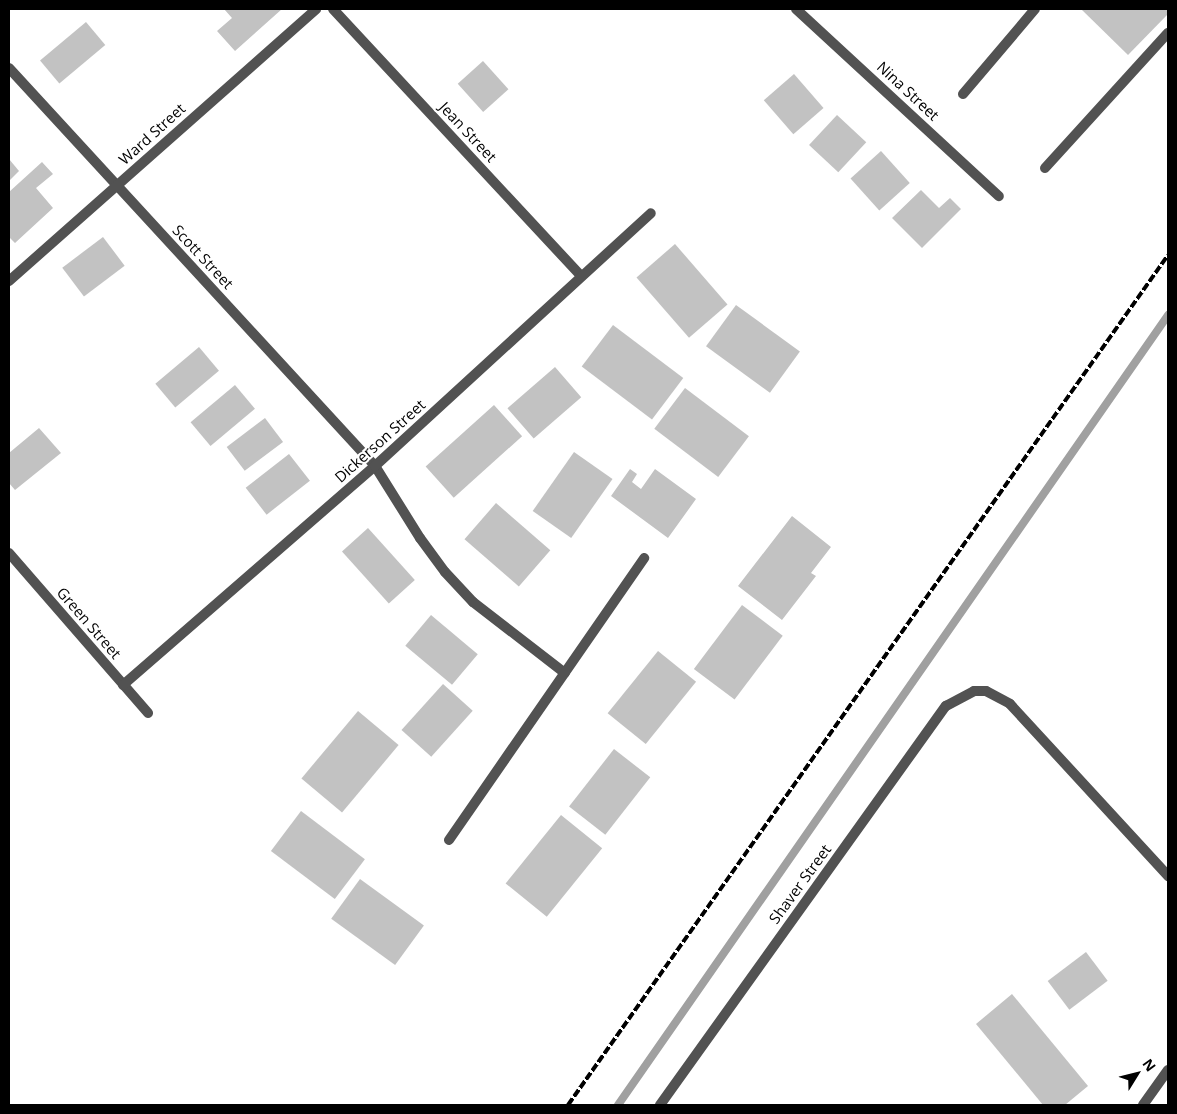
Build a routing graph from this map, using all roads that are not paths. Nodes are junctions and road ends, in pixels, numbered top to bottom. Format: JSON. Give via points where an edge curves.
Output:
{"nodes":[{"id":1,"x":316,"y":9,"type":"edge"},
{"id":2,"x":333,"y":9,"type":"edge"},
{"id":3,"x":796,"y":9,"type":"edge"},
{"id":4,"x":1036,"y":9,"type":"edge"},
{"id":5,"x":1168,"y":33,"type":"edge"},
{"id":6,"x":9,"y":68,"type":"edge"},
{"id":7,"x":963,"y":94,"type":"dead end"},
{"id":8,"x":1045,"y":168,"type":"dead end"},
{"id":9,"x":117,"y":185,"type":"junction"},
{"id":10,"x":998,"y":196,"type":"dead end"},
{"id":11,"x":651,"y":213,"type":"dead end"},
{"id":12,"x":582,"y":276,"type":"junction"},
{"id":13,"x":9,"y":281,"type":"edge"},
{"id":14,"x":375,"y":466,"type":"junction"},
{"id":15,"x":9,"y":553,"type":"edge"},
{"id":16,"x":644,"y":558,"type":"dead end"},
{"id":17,"x":565,"y":673,"type":"junction"},
{"id":18,"x":123,"y":685,"type":"junction"},
{"id":19,"x":148,"y":713,"type":"dead end"},
{"id":20,"x":449,"y":840,"type":"dead end"},
{"id":21,"x":1168,"y":876,"type":"edge"},
{"id":22,"x":1168,"y":1070,"type":"edge"},
{"id":23,"x":660,"y":1105,"type":"edge"},
{"id":24,"x":1142,"y":1105,"type":"edge"}],
"edges":[{"from":1,"to":9,"type":"street","name":"Ward Street"},
{"from":2,"to":12,"type":"street","name":"Jean Street"},
{"from":3,"to":10,"type":"street","name":"Nina Street"},
{"from":4,"to":7,"type":"street"},
{"from":5,"to":8,"type":"street"},
{"from":6,"to":9,"type":"street","name":"Scott Street"},
{"from":9,"to":13,"type":"street","name":"Ward Street"},
{"from":9,"to":14,"type":"street","name":"Scott Street"},
{"from":11,"to":12,"type":"street","name":"Dickerson Street"},
{"from":12,"to":14,"type":"street","name":"Dickerson Street"},
{"from":14,"to":17,"type":"street","name":"Scott Street","via":[[445,572],[473,602]]},
{"from":14,"to":18,"type":"street","name":"Dickerson Street"},
{"from":15,"to":18,"type":"street","name":"Green Street"},
{"from":16,"to":17,"type":"street"},
{"from":17,"to":20,"type":"street"},
{"from":18,"to":19,"type":"street","name":"Green Street"},
{"from":21,"to":23,"type":"street","name":"Shaver Street","via":[[1010,704],[986,691],[974,691],[946,706]]},
{"from":22,"to":24,"type":"street"}]}
